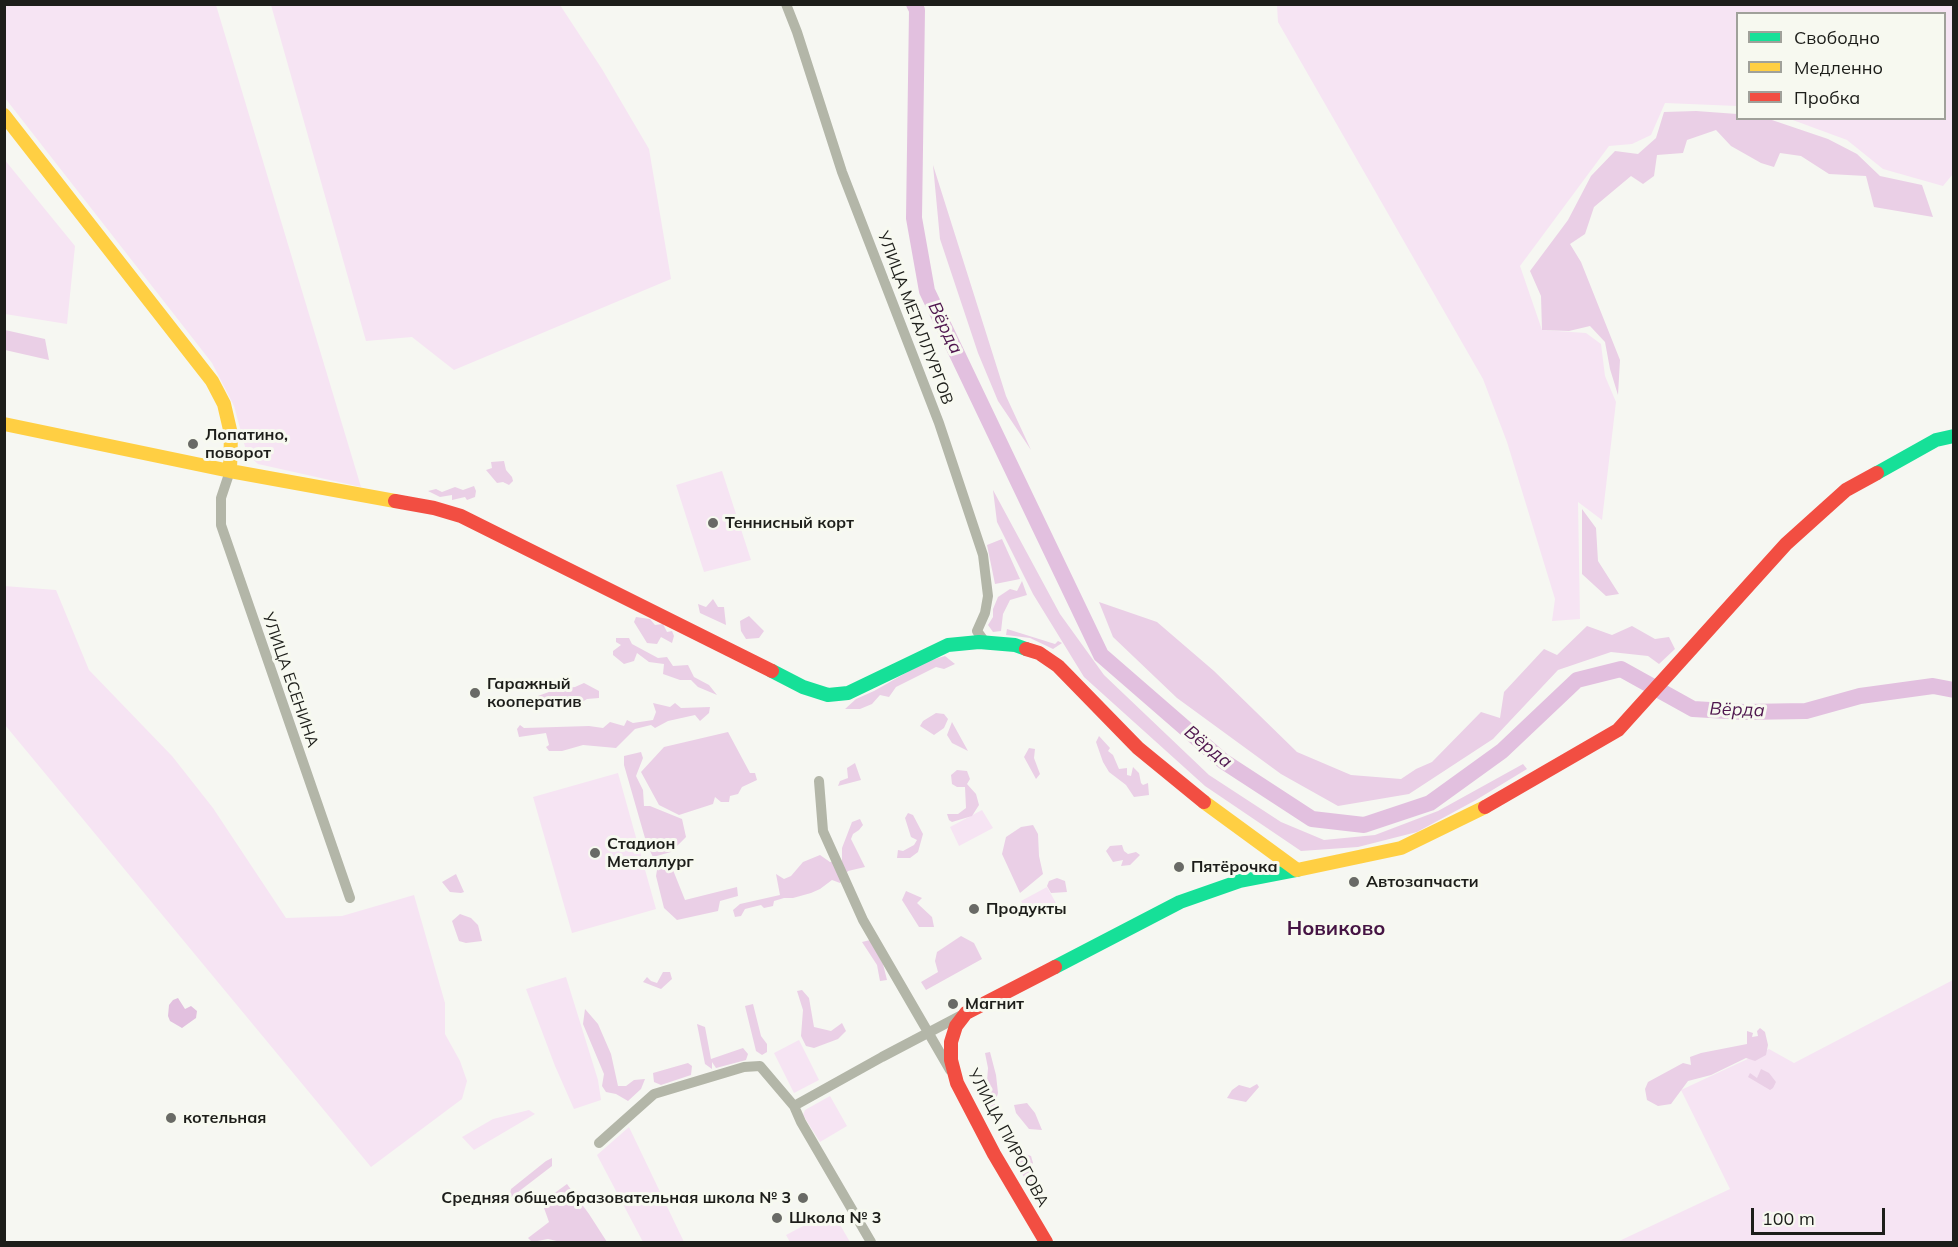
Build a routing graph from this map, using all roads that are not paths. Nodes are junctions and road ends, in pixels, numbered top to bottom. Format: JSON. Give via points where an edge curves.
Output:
{"nodes":[{"id":1,"x":786,"y":4,"type":"edge"},
{"id":2,"x":4,"y":115,"type":"edge"},
{"id":3,"x":4,"y":424,"type":"edge"},
{"id":4,"x":1953,"y":436,"type":"edge"},
{"id":5,"x":230,"y":471,"type":"junction"},
{"id":6,"x":985,"y":642,"type":"junction"},
{"id":7,"x":819,"y":781,"type":"dead end"},
{"id":8,"x":1297,"y":870,"type":"junction"},
{"id":9,"x":350,"y":898,"type":"dead end"},
{"id":10,"x":966,"y":1013,"type":"junction"},
{"id":11,"x":930,"y":1032,"type":"junction"},
{"id":12,"x":957,"y":1083,"type":"junction"},
{"id":13,"x":794,"y":1106,"type":"junction"},
{"id":14,"x":599,"y":1143,"type":"dead end"},
{"id":15,"x":871,"y":1242,"type":"edge"},
{"id":16,"x":1046,"y":1242,"type":"edge"}],
"edges":[{"from":1,"to":6,"type":"street","name":"УЛИЦА МЕТАЛЛУРГОВ","via":[[842,172],[939,423],[983,555],[988,596],[976,631]]},
{"from":2,"to":5,"type":"street","via":[[212,381],[224,404],[231,434]]},
{"from":3,"to":5,"type":"street"},
{"from":4,"to":8,"type":"street","via":[[1936,440],[1846,490],[1786,544],[1618,730],[1471,815],[1401,848]]},
{"from":5,"to":6,"type":"street","via":[[461,516],[803,687],[828,694],[848,693],[948,645]]},
{"from":5,"to":9,"type":"street","name":"УЛИЦА ЕСЕНИНА","via":[[220,498],[221,525]]},
{"from":6,"to":8,"type":"street","via":[[1039,653],[1058,666],[1138,748]]},
{"from":7,"to":11,"type":"street","via":[[823,831],[863,920]]},
{"from":8,"to":10,"type":"street","via":[[1240,881],[1180,902]]},
{"from":10,"to":11,"type":"street"},
{"from":10,"to":12,"type":"street","name":"УЛИЦА ПИРОГОВА","via":[[951,1042]]},
{"from":11,"to":12,"type":"street"},
{"from":11,"to":13,"type":"street"},
{"from":12,"to":16,"type":"street","name":"УЛИЦА ПИРОГОВА"},
{"from":13,"to":14,"type":"street","via":[[760,1066],[744,1067],[654,1094]]},
{"from":13,"to":15,"type":"street"}]}
